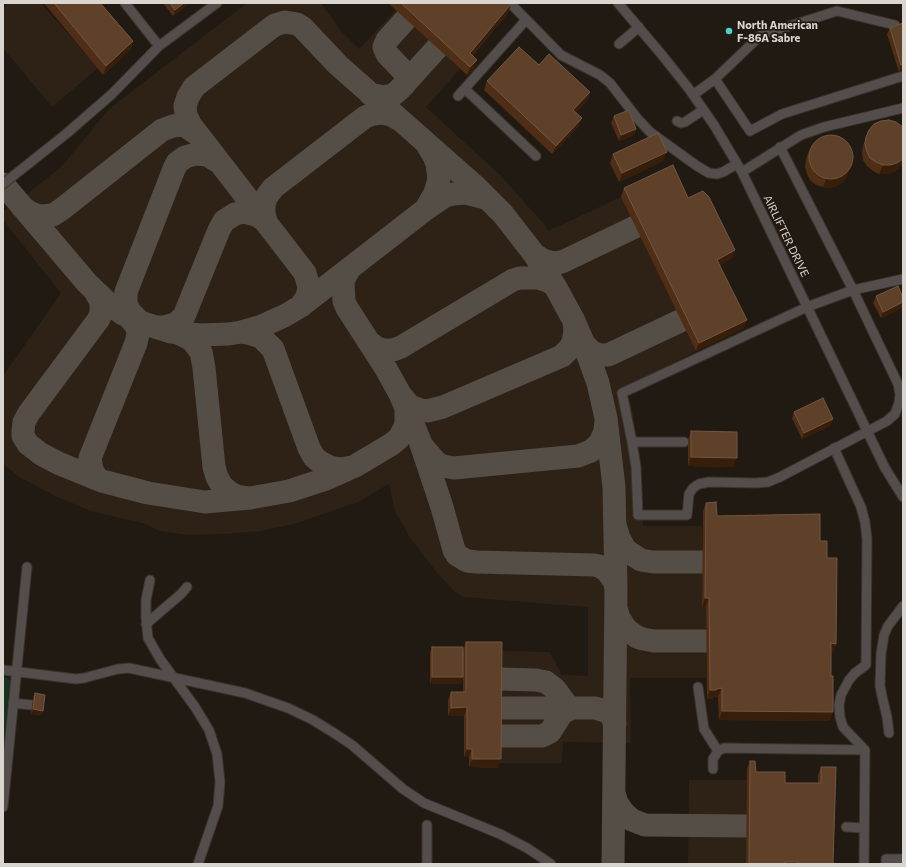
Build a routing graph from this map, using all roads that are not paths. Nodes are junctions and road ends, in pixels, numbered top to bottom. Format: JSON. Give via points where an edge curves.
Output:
{"nodes":[{"id":1,"x":126,"y":3,"type":"edge"},
{"id":2,"x":217,"y":3,"type":"edge"},
{"id":3,"x":510,"y":3,"type":"edge"},
{"id":4,"x":618,"y":3,"type":"edge"},
{"id":5,"x":526,"y":20,"type":"junction"},
{"id":6,"x":895,"y":25,"type":"edge"},
{"id":7,"x":639,"y":27,"type":"junction"},
{"id":8,"x":619,"y":44,"type":"dead end"},
{"id":9,"x":159,"y":46,"type":"junction"},
{"id":10,"x":903,"y":76,"type":"edge"},
{"id":11,"x":715,"y":79,"type":"junction"},
{"id":12,"x":465,"y":89,"type":"junction"},
{"id":13,"x":693,"y":95,"type":"junction"},
{"id":14,"x":458,"y":96,"type":"dead end"},
{"id":15,"x":903,"y":108,"type":"edge"},
{"id":16,"x":703,"y":110,"type":"junction"},
{"id":17,"x":677,"y":121,"type":"dead end"},
{"id":18,"x":780,"y":147,"type":"junction"},
{"id":19,"x":536,"y":156,"type":"dead end"},
{"id":20,"x":739,"y":168,"type":"junction"},
{"id":21,"x":3,"y":184,"type":"edge"},
{"id":22,"x":903,"y":279,"type":"edge"},
{"id":23,"x":853,"y":290,"type":"junction"},
{"id":24,"x":807,"y":307,"type":"junction"},
{"id":25,"x":867,"y":431,"type":"junction"},
{"id":26,"x":632,"y":442,"type":"junction"},
{"id":27,"x":684,"y":442,"type":"dead end"},
{"id":28,"x":834,"y":448,"type":"junction"},
{"id":29,"x":903,"y":497,"type":"edge"},
{"id":30,"x":27,"y":567,"type":"dead end"},
{"id":31,"x":150,"y":580,"type":"dead end"},
{"id":32,"x":187,"y":587,"type":"dead end"},
{"id":33,"x":903,"y":606,"type":"edge"},
{"id":34,"x":146,"y":624,"type":"junction"},
{"id":35,"x":3,"y":670,"type":"edge"},
{"id":36,"x":17,"y":672,"type":"junction"},
{"id":37,"x":174,"y":678,"type":"junction"},
{"id":38,"x":698,"y":687,"type":"dead end"},
{"id":39,"x":13,"y":703,"type":"junction"},
{"id":40,"x":31,"y":705,"type":"dead end"},
{"id":41,"x":888,"y":733,"type":"dead end"},
{"id":42,"x":718,"y":750,"type":"junction"},
{"id":43,"x":865,"y":750,"type":"junction"},
{"id":44,"x":713,"y":769,"type":"dead end"},
{"id":45,"x":3,"y":807,"type":"edge"},
{"id":46,"x":427,"y":825,"type":"dead end"},
{"id":47,"x":846,"y":827,"type":"dead end"},
{"id":48,"x":864,"y":828,"type":"junction"},
{"id":49,"x":903,"y":860,"type":"edge"},
{"id":50,"x":886,"y":862,"type":"edge"},
{"id":51,"x":198,"y":864,"type":"edge"},
{"id":52,"x":427,"y":864,"type":"edge"},
{"id":53,"x":551,"y":864,"type":"edge"},
{"id":54,"x":864,"y":864,"type":"edge"}],
"edges":[{"from":1,"to":9,"type":"street"},
{"from":2,"to":9,"type":"street"},
{"from":3,"to":5,"type":"street"},
{"from":4,"to":7,"type":"street","name":"AIRLIFTER DRIVE"},
{"from":5,"to":12,"type":"street"},
{"from":5,"to":20,"type":"street","via":[[561,55],[610,83],[650,132],[697,166],[709,173],[717,174]]},
{"from":6,"to":11,"type":"street","via":[[837,11],[761,35]]},
{"from":7,"to":8,"type":"street"},
{"from":7,"to":13,"type":"street","name":"AIRLIFTER DRIVE"},
{"from":9,"to":21,"type":"street","via":[[112,94]]},
{"from":10,"to":11,"type":"street","via":[[782,114],[750,131]]},
{"from":11,"to":13,"type":"street"},
{"from":12,"to":14,"type":"street"},
{"from":12,"to":19,"type":"street"},
{"from":13,"to":16,"type":"street","name":"AIRLIFTER DRIVE"},
{"from":15,"to":18,"type":"street","via":[[824,127],[801,135]]},
{"from":16,"to":17,"type":"street","via":[[685,122]]},
{"from":16,"to":20,"type":"street","name":"AIRLIFTER DRIVE"},
{"from":18,"to":20,"type":"street"},
{"from":18,"to":23,"type":"street"},
{"from":20,"to":24,"type":"street","name":"AIRLIFTER DRIVE"},
{"from":22,"to":23,"type":"street"},
{"from":23,"to":24,"type":"street"},
{"from":23,"to":25,"type":"street","via":[[898,384],[900,394],[895,414]]},
{"from":24,"to":25,"type":"street","name":"AIRLIFTER DRIVE"},
{"from":24,"to":26,"type":"street","via":[[622,393]]},
{"from":25,"to":28,"type":"street"},
{"from":25,"to":29,"type":"street","name":"AIRLIFTER DRIVE"},
{"from":26,"to":27,"type":"street"},
{"from":26,"to":28,"type":"street","via":[[638,515],[687,515],[689,494],[699,484],[768,482]]},
{"from":28,"to":43,"type":"street","via":[[861,507],[868,540],[866,665],[849,680],[839,705],[844,727]]},
{"from":30,"to":36,"type":"street"},
{"from":31,"to":34,"type":"street","via":[[146,600]]},
{"from":32,"to":34,"type":"street"},
{"from":33,"to":41,"type":"street","via":[[888,626],[881,654],[880,686]]},
{"from":34,"to":37,"type":"street","via":[[148,638]]},
{"from":35,"to":36,"type":"street"},
{"from":36,"to":37,"type":"street","via":[[80,678],[129,668]]},
{"from":36,"to":39,"type":"street"},
{"from":37,"to":51,"type":"street","via":[[196,707],[209,730],[220,782],[218,806]]},
{"from":37,"to":53,"type":"street","via":[[245,693],[288,708],[352,745],[382,772],[424,803],[500,834],[528,848]]},
{"from":38,"to":42,"type":"street","via":[[704,729]]},
{"from":39,"to":40,"type":"street"},
{"from":39,"to":45,"type":"street"},
{"from":42,"to":43,"type":"street"},
{"from":42,"to":44,"type":"street","via":[[713,759]]},
{"from":43,"to":48,"type":"street"},
{"from":46,"to":52,"type":"street"},
{"from":47,"to":48,"type":"street"},
{"from":48,"to":54,"type":"street"},
{"from":49,"to":50,"type":"street"}]}
